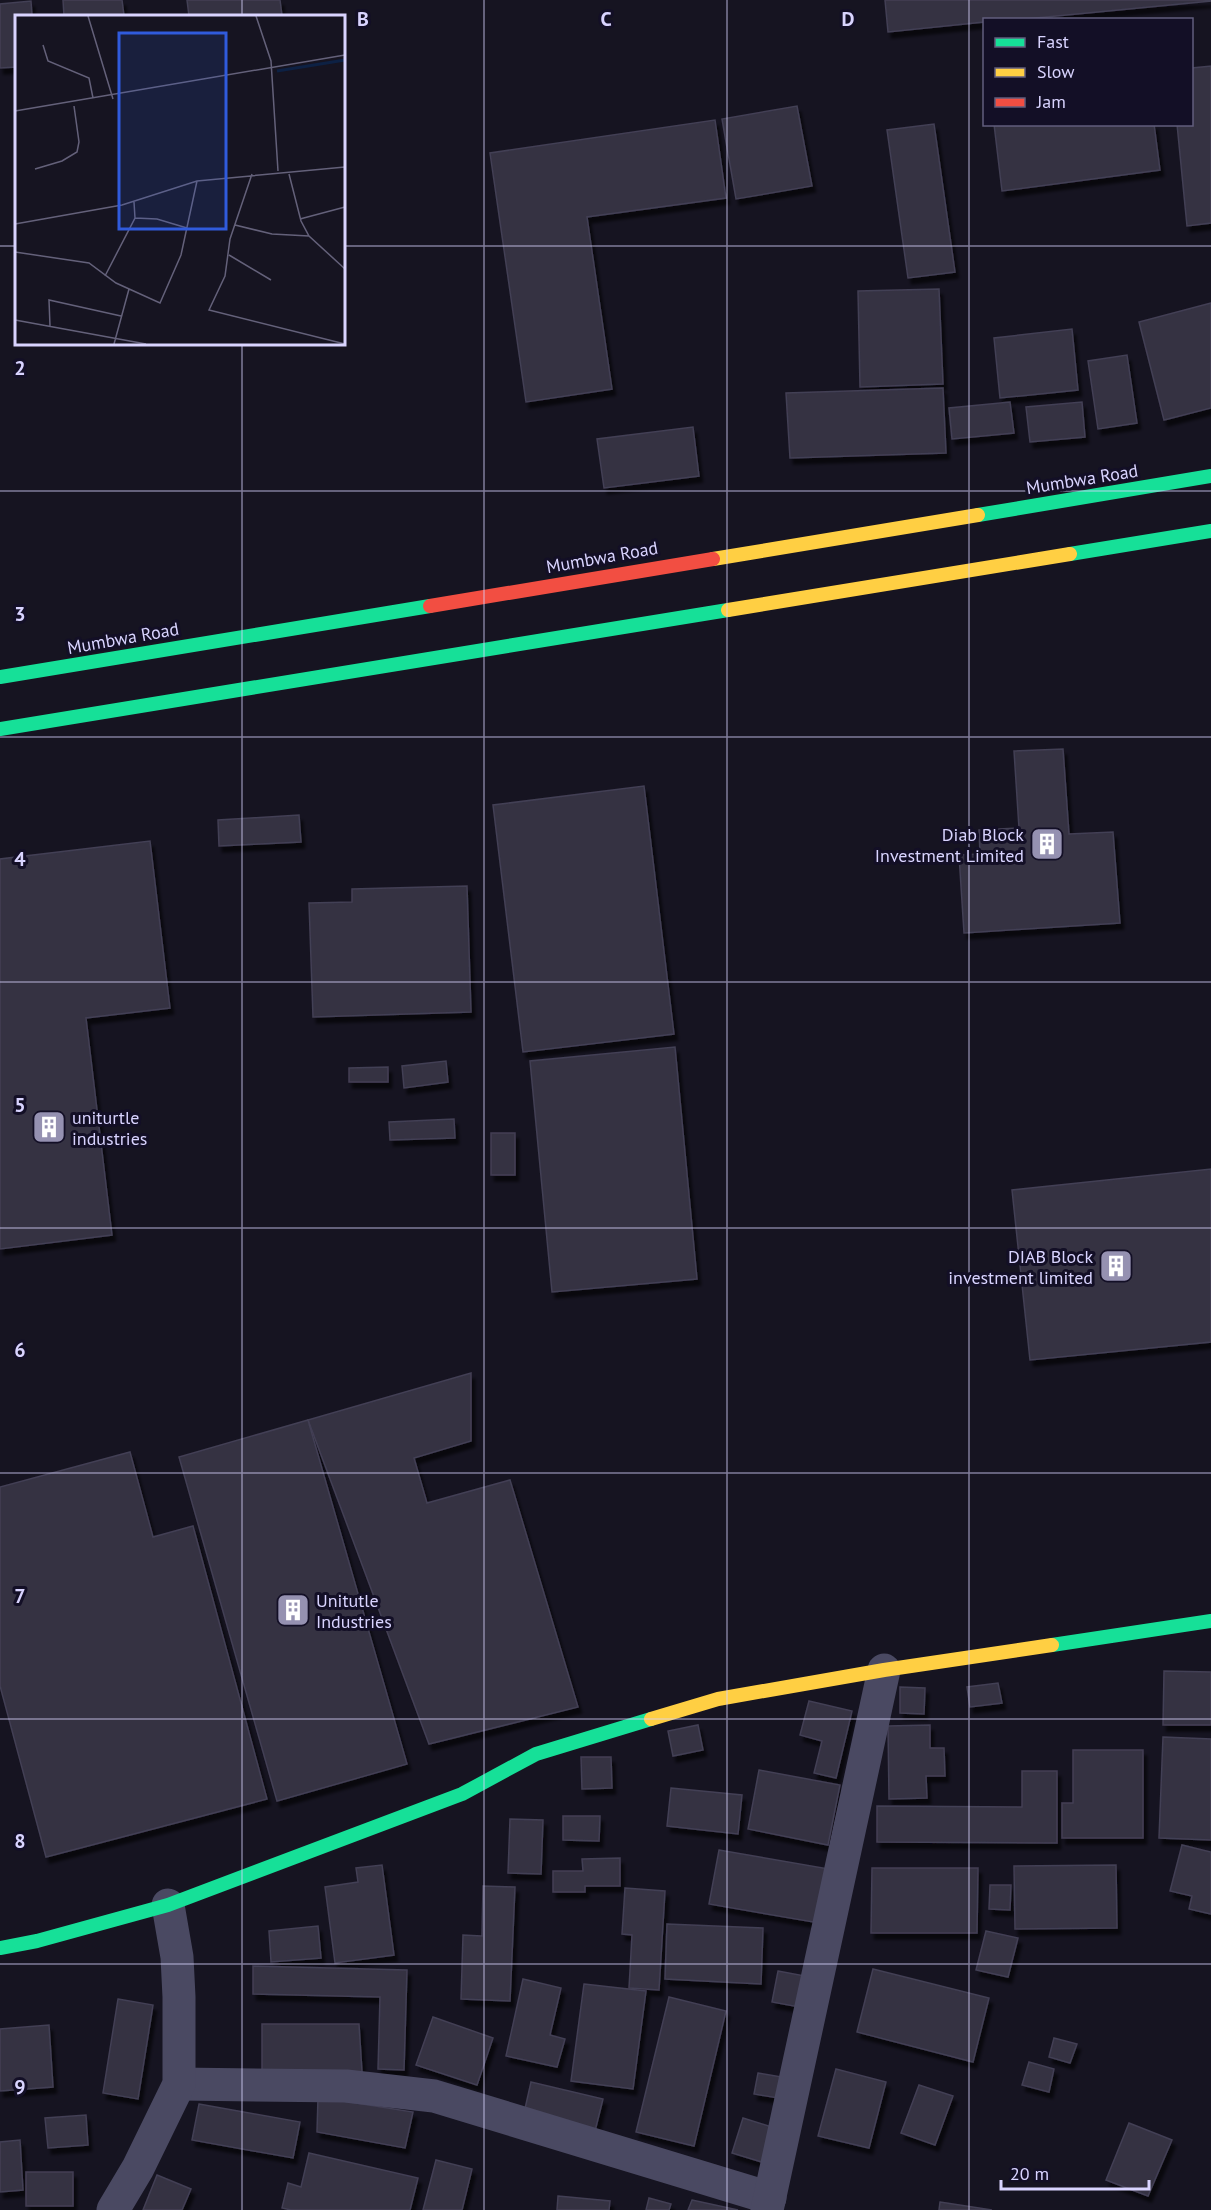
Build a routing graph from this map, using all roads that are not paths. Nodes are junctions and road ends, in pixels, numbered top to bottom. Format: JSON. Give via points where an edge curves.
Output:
{"nodes":[{"id":1,"x":1211,"y":476,"type":"edge"},
{"id":2,"x":1211,"y":531,"type":"edge"},
{"id":3,"x":0,"y":677,"type":"edge"},
{"id":4,"x":0,"y":729,"type":"edge"},
{"id":5,"x":1211,"y":1621,"type":"edge"},
{"id":6,"x":884,"y":1670,"type":"junction"},
{"id":7,"x":168,"y":1905,"type":"junction"},
{"id":8,"x":0,"y":1948,"type":"edge"},
{"id":9,"x":179,"y":2084,"type":"junction"},
{"id":10,"x":768,"y":2204,"type":"edge"},
{"id":11,"x":113,"y":2210,"type":"edge"}],
"edges":[{"from":1,"to":3,"type":"main road","name":"Mumbwa Road"},
{"from":2,"to":4,"type":"main road"},
{"from":5,"to":6,"type":"main road"},
{"from":6,"to":7,"type":"main road","via":[[718,1699],[536,1754],[462,1794]]},
{"from":6,"to":10,"type":"street"},
{"from":7,"to":8,"type":"main road"},
{"from":7,"to":9,"type":"street","via":[[177,1957]]},
{"from":9,"to":10,"type":"street","via":[[346,2086],[434,2096]]},
{"from":9,"to":11,"type":"street"}]}
